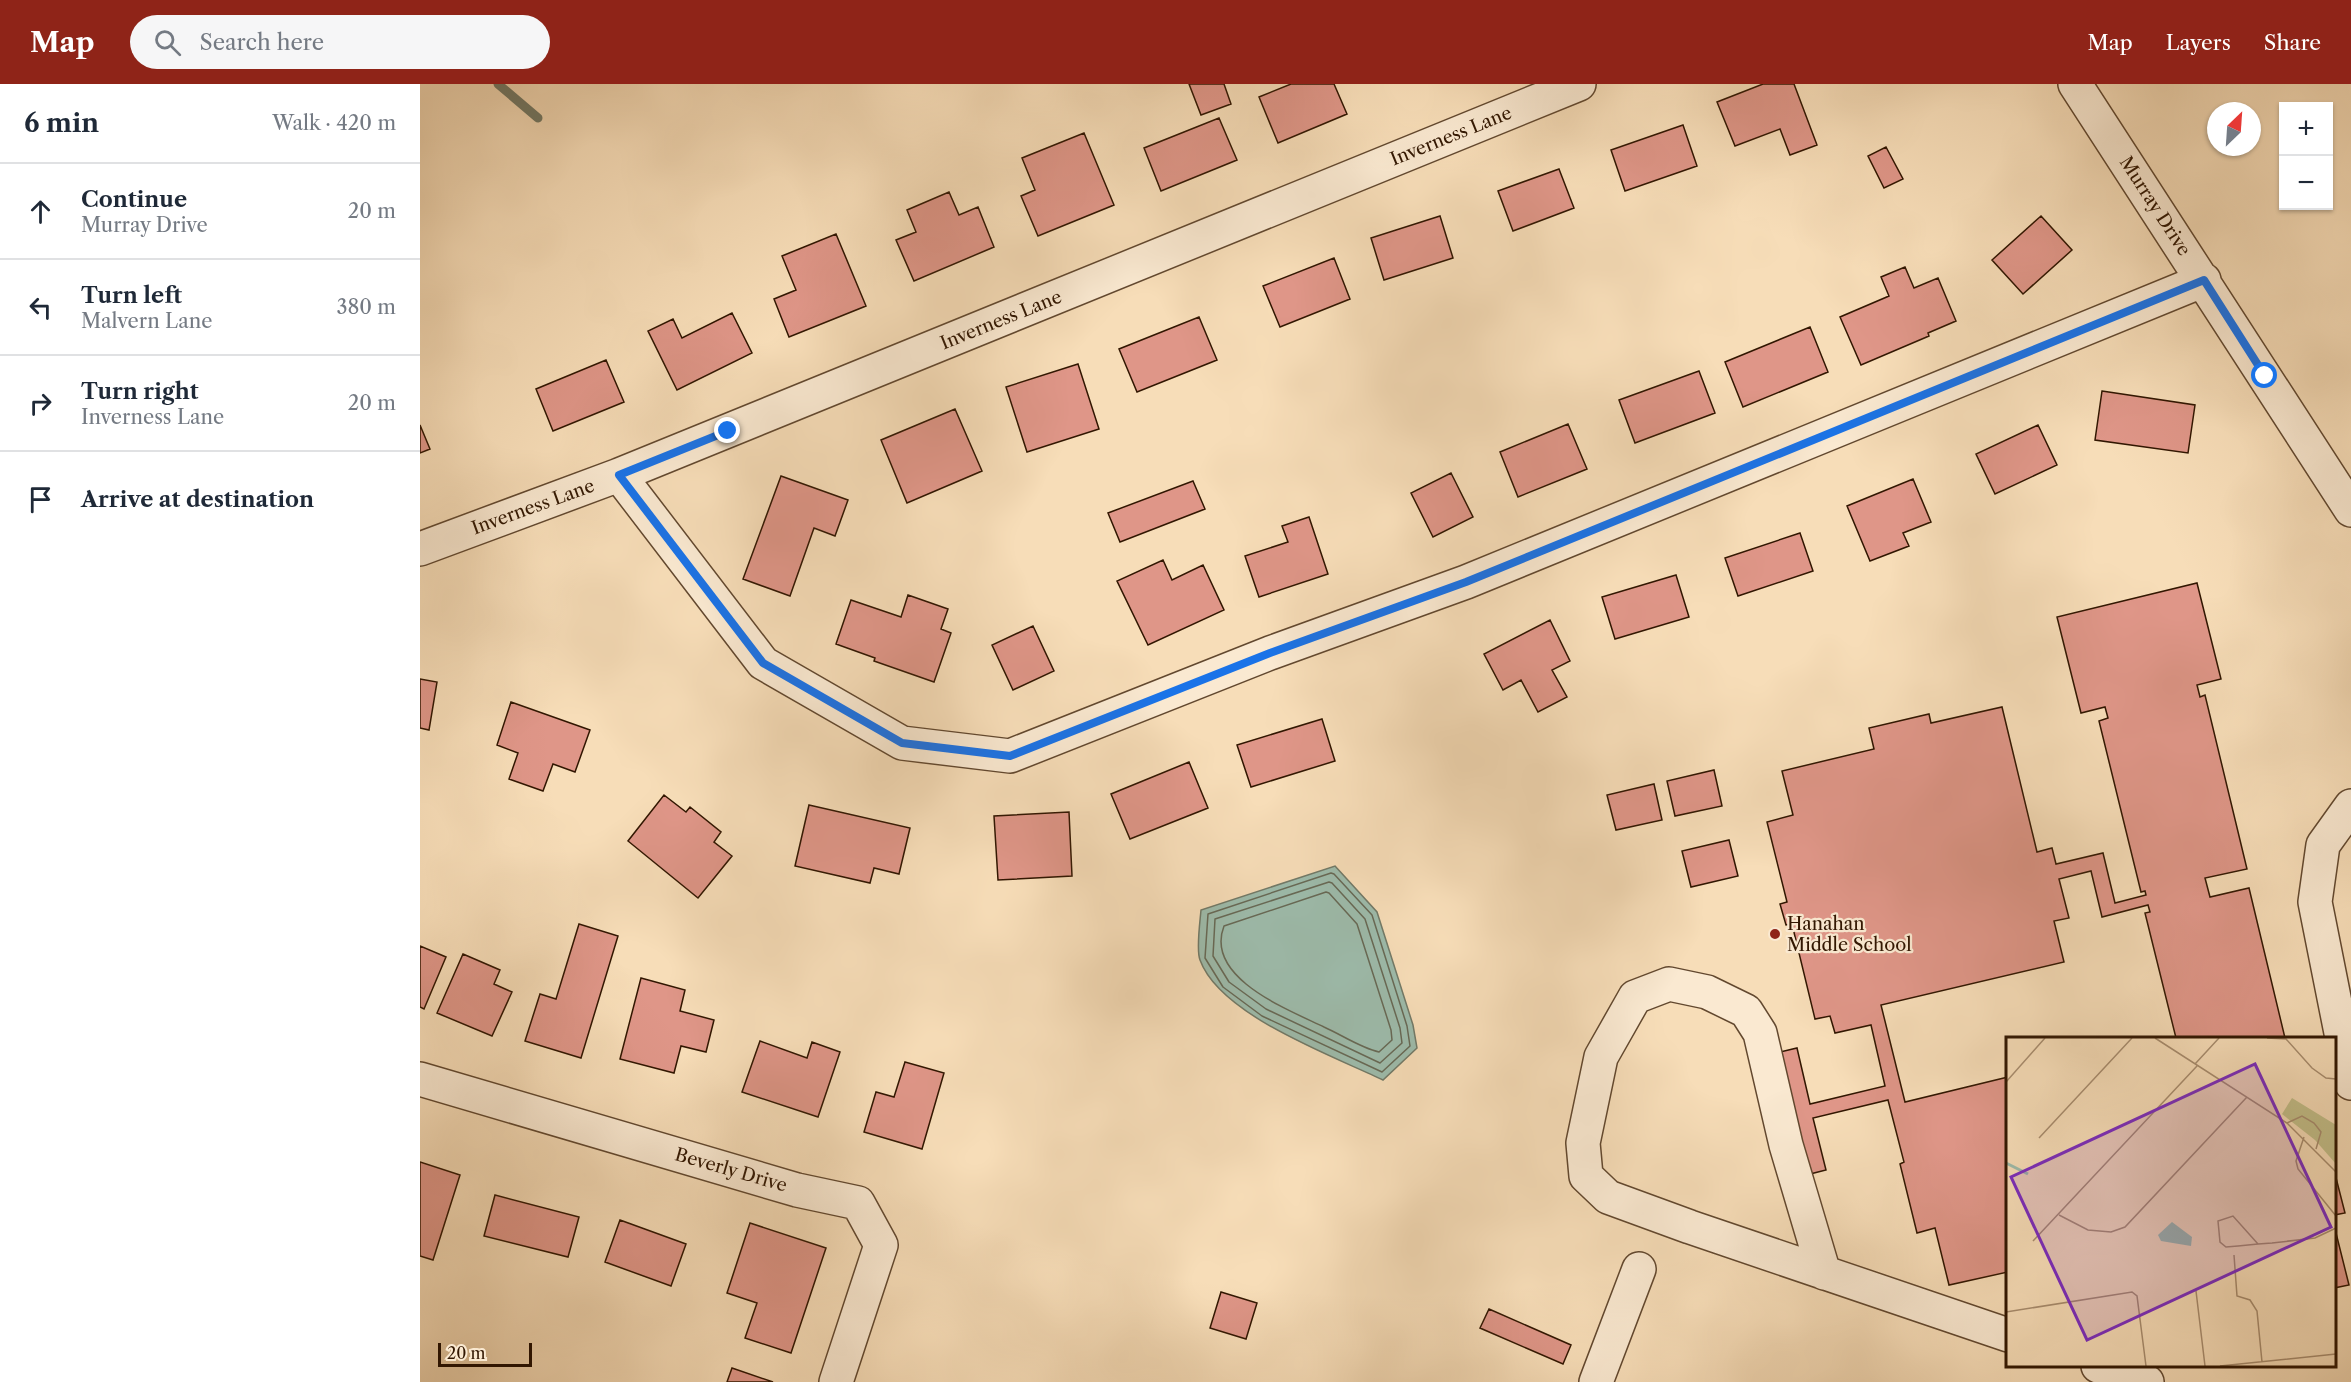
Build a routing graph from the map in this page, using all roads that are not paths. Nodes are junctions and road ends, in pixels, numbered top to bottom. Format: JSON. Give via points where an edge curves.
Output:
{"nodes":[{"id":1,"x":1580,"y":84,"type":"edge"},
{"id":2,"x":2074,"y":84,"type":"edge"},
{"id":3,"x":2204,"y":280,"type":"junction"},
{"id":4,"x":619,"y":475,"type":"junction"},
{"id":5,"x":2351,"y":510,"type":"edge"},
{"id":6,"x":420,"y":549,"type":"edge"},
{"id":7,"x":2351,"y":806,"type":"edge"},
{"id":8,"x":420,"y":1078,"type":"edge"},
{"id":9,"x":2351,"y":1083,"type":"edge"},
{"id":10,"x":1639,"y":1269,"type":"dead end"},
{"id":11,"x":1824,"y":1273,"type":"junction"},
{"id":12,"x":2006,"y":1335,"type":"edge"},
{"id":13,"x":2104,"y":1367,"type":"edge"},
{"id":14,"x":836,"y":1382,"type":"edge"},
{"id":15,"x":1596,"y":1382,"type":"edge"},
{"id":16,"x":2147,"y":1382,"type":"edge"}],
"edges":[{"from":1,"to":4,"type":"street","name":"Inverness Lane"},
{"from":2,"to":3,"type":"street","name":"Murray Drive"},
{"from":3,"to":4,"type":"street","via":[[1466,582],[1270,653],[1010,756],[902,743],[763,663]]},
{"from":3,"to":5,"type":"street","name":"Murray Drive"},
{"from":4,"to":6,"type":"street","name":"Inverness Lane"},
{"from":7,"to":9,"type":"street","via":[[2323,845],[2315,902]]},
{"from":8,"to":14,"type":"street","name":"Beverly Drive","via":[[797,1190],[858,1203],[881,1245]]},
{"from":10,"to":15,"type":"street"},
{"from":11,"to":11,"type":"street","via":[[1786,1145],[1760,1033],[1746,1011],[1707,992],[1669,984],[1635,997],[1601,1057],[1583,1143],[1586,1176],[1608,1197]]},
{"from":11,"to":12,"type":"street"},
{"from":13,"to":16,"type":"street"}]}
